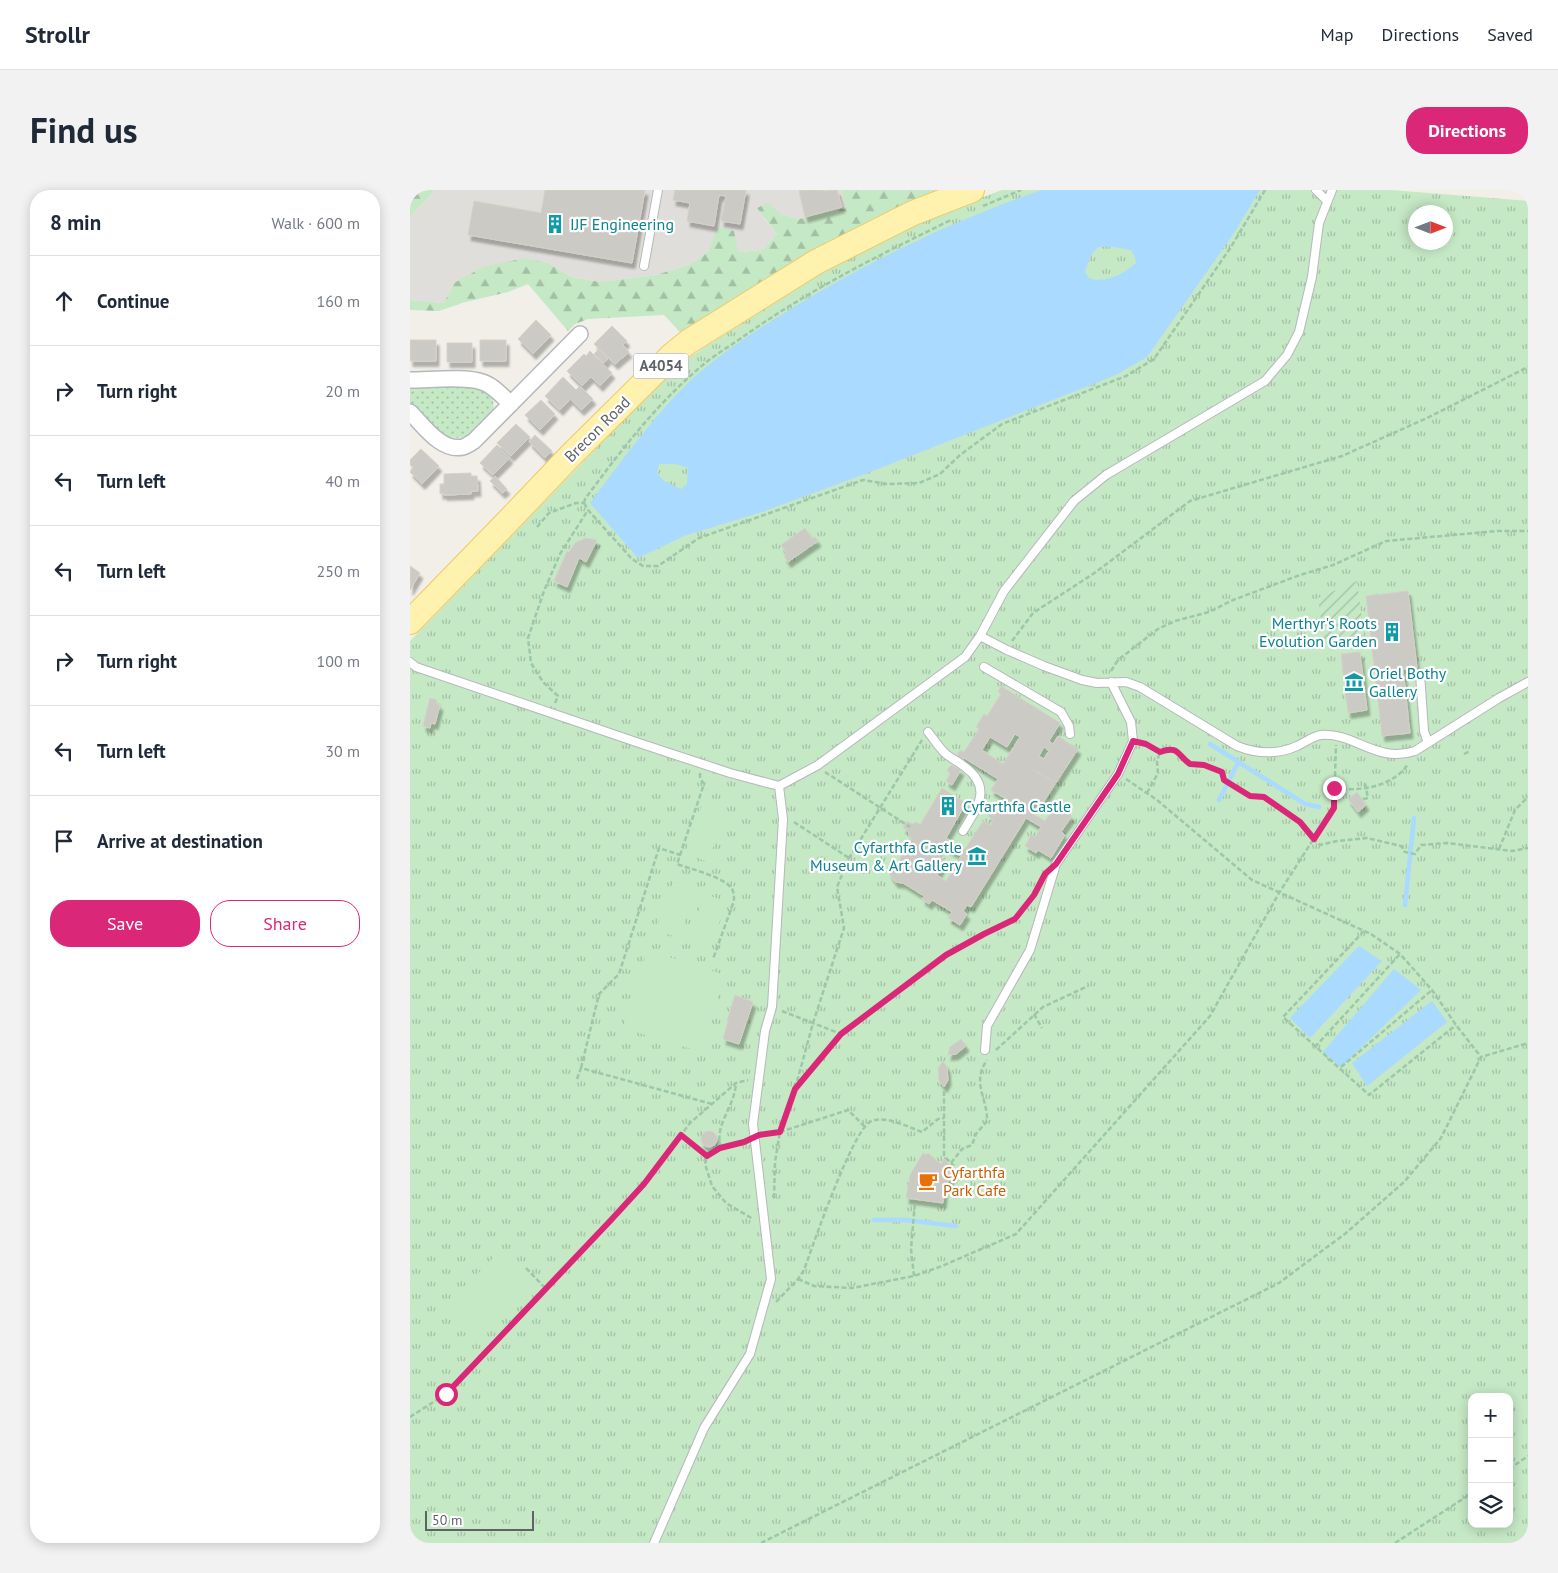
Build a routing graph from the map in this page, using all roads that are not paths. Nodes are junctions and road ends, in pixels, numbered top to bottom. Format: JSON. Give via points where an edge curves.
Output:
{"nodes":[{"id":1,"x":658,"y":190,"type":"edge"},
{"id":2,"x":1316,"y":190,"type":"edge"},
{"id":3,"x":1332,"y":190,"type":"edge"},
{"id":4,"x":976,"y":199,"type":"edge"},
{"id":5,"x":1327,"y":202,"type":"junction"},
{"id":6,"x":644,"y":266,"type":"dead end"},
{"id":7,"x":580,"y":334,"type":"dead end"},
{"id":8,"x":410,"y":380,"type":"edge"},
{"id":9,"x":511,"y":404,"type":"junction"},
{"id":10,"x":410,"y":412,"type":"edge"},
{"id":11,"x":410,"y":622,"type":"edge"},
{"id":12,"x":980,"y":636,"type":"junction"},
{"id":13,"x":410,"y":662,"type":"edge"},
{"id":14,"x":984,"y":666,"type":"dead end"},
{"id":15,"x":1420,"y":674,"type":"dead end"},
{"id":16,"x":1110,"y":678,"type":"junction"},
{"id":17,"x":1528,"y":682,"type":"edge"},
{"id":18,"x":928,"y":732,"type":"road end"},
{"id":19,"x":1070,"y":734,"type":"dead end"},
{"id":20,"x":1428,"y":743,"type":"junction"},
{"id":21,"x":778,"y":786,"type":"junction"},
{"id":22,"x":963,"y":831,"type":"dead end"},
{"id":23,"x":988,"y":1053,"type":"road end"},
{"id":24,"x":654,"y":1543,"type":"edge"}],
"edges":[{"from":1,"to":6,"type":"lane"},
{"from":2,"to":5,"type":"lane"},
{"from":3,"to":5,"type":"lane"},
{"from":4,"to":11,"type":"main road","name":"Brecon Road","number":"A4054","via":[[913,213],[816,262],[682,346],[571,455]]},
{"from":5,"to":12,"type":"lane","via":[[1319,222],[1312,277],[1299,332],[1287,356],[1265,382],[1106,475],[1074,501],[1004,591]]},
{"from":7,"to":9,"type":"street"},
{"from":8,"to":9,"type":"street","via":[[470,379],[483,382]]},
{"from":9,"to":10,"type":"street","via":[[464,447],[451,447],[441,442]]},
{"from":12,"to":16,"type":"lane","via":[[1014,654],[1075,677],[1097,683]]},
{"from":12,"to":21,"type":"lane","via":[[965,656],[818,765]]},
{"from":13,"to":21,"type":"lane","via":[[416,667],[642,744]]},
{"from":14,"to":19,"type":"lane","via":[[1061,712]]},
{"from":15,"to":20,"type":"lane","via":[[1424,731]]},
{"from":16,"to":20,"type":"lane","via":[[1140,686],[1247,750],[1283,751],[1320,735],[1349,740],[1391,754],[1406,754]]},
{"from":16,"to":23,"type":"lane","via":[[1131,722],[1133,741],[1118,774],[1056,864],[1030,950],[987,1026]]},
{"from":17,"to":20,"type":"lane"},
{"from":18,"to":22,"type":"lane","via":[[945,753],[977,778],[981,792],[977,808]]},
{"from":21,"to":24,"type":"lane","via":[[783,819],[772,1007],[765,1031],[752,1124],[771,1279],[750,1354],[704,1428]]}]}
